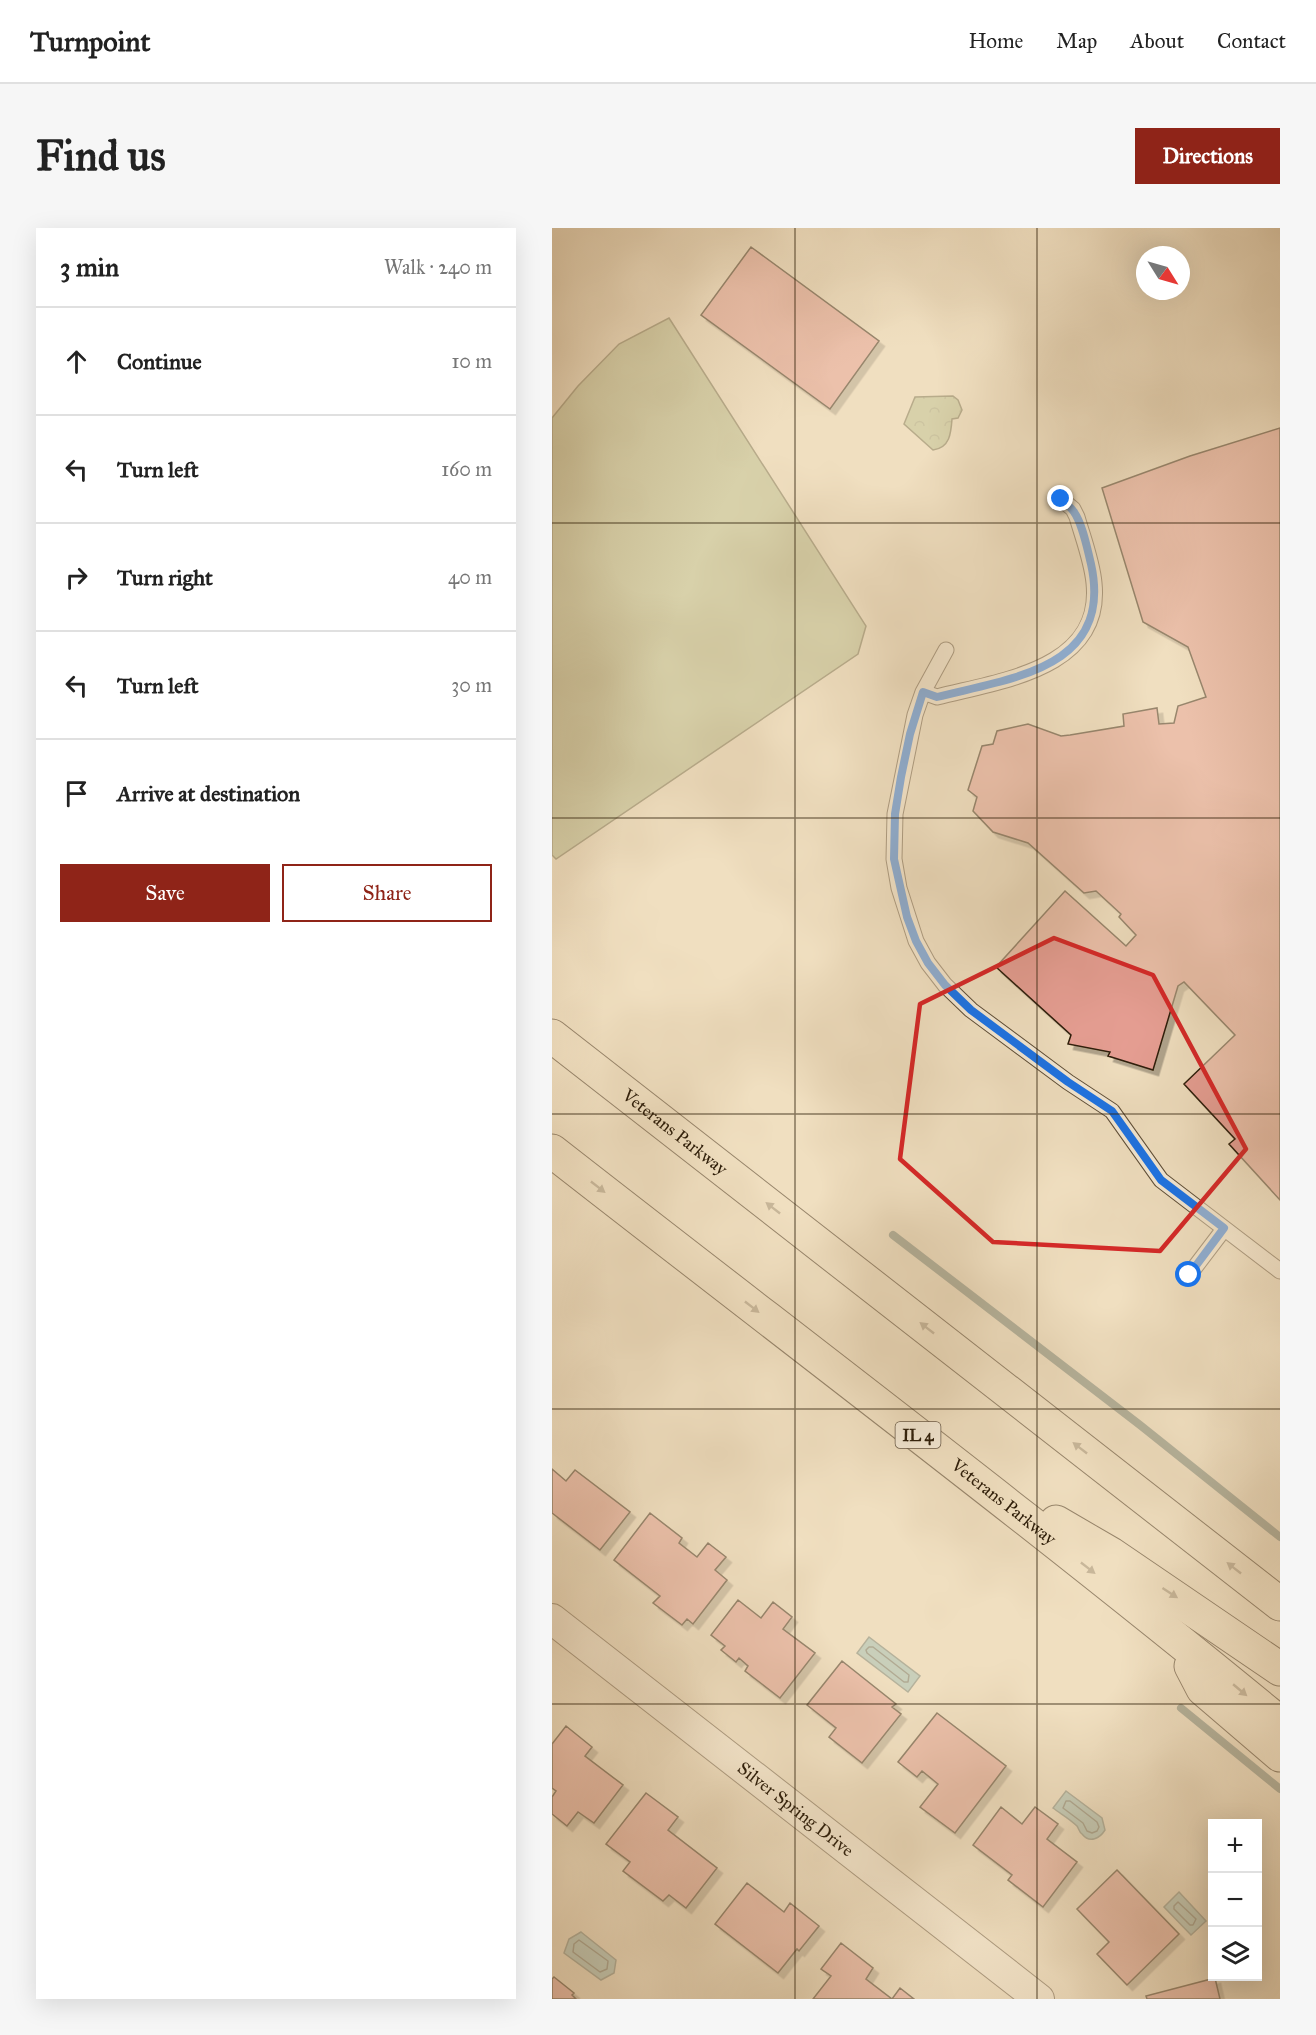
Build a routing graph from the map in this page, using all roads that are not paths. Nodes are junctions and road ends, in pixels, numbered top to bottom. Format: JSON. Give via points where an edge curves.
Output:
{"nodes":[{"id":1,"x":1061,"y":499,"type":"dead end"},
{"id":2,"x":946,"y":650,"type":"dead end"},
{"id":3,"x":923,"y":692,"type":"junction"},
{"id":4,"x":552,"y":1036,"type":"edge"},
{"id":5,"x":552,"y":1151,"type":"edge"},
{"id":6,"x":1224,"y":1228,"type":"junction"},
{"id":7,"x":1280,"y":1271,"type":"edge"},
{"id":8,"x":1189,"y":1275,"type":"dead end"},
{"id":9,"x":1009,"y":1506,"type":"junction"},
{"id":10,"x":1280,"y":1604,"type":"edge"},
{"id":11,"x":552,"y":1619,"type":"edge"},
{"id":12,"x":1177,"y":1638,"type":"junction"},
{"id":13,"x":1280,"y":1669,"type":"edge"},
{"id":14,"x":1280,"y":1723,"type":"edge"},
{"id":15,"x":1280,"y":1755,"type":"edge"},
{"id":16,"x":1039,"y":1999,"type":"edge"}],
"edges":[{"from":1,"to":3,"type":"lane","via":[[1077,517],[1094,585],[1088,626],[1078,641],[1055,661],[1032,672],[937,697]]},
{"from":2,"to":3,"type":"lane"},
{"from":3,"to":6,"type":"lane","via":[[901,777],[894,859],[907,917],[928,963],[971,1010],[1112,1111],[1161,1180]]},
{"from":10,"to":4,"type":"highway","name":"Veterans Parkway","one_way":true},
{"from":5,"to":9,"type":"highway","name":"Veterans Parkway","number":"IL 4","one_way":true},
{"from":6,"to":7,"type":"lane"},
{"from":6,"to":8,"type":"lane"},
{"from":9,"to":12,"type":"highway","name":"Veterans Parkway","number":"IL 4","one_way":true},
{"from":9,"to":13,"type":"highway","one_way":true,"via":[[1056,1522],[1111,1554]]},
{"from":11,"to":16,"type":"street","name":"Silver Spring Drive"},
{"from":12,"to":14,"type":"highway","name":"Veterans Parkway","number":"IL 4","one_way":true},
{"from":12,"to":15,"type":"highway","via":[[1203,1689]]}]}
